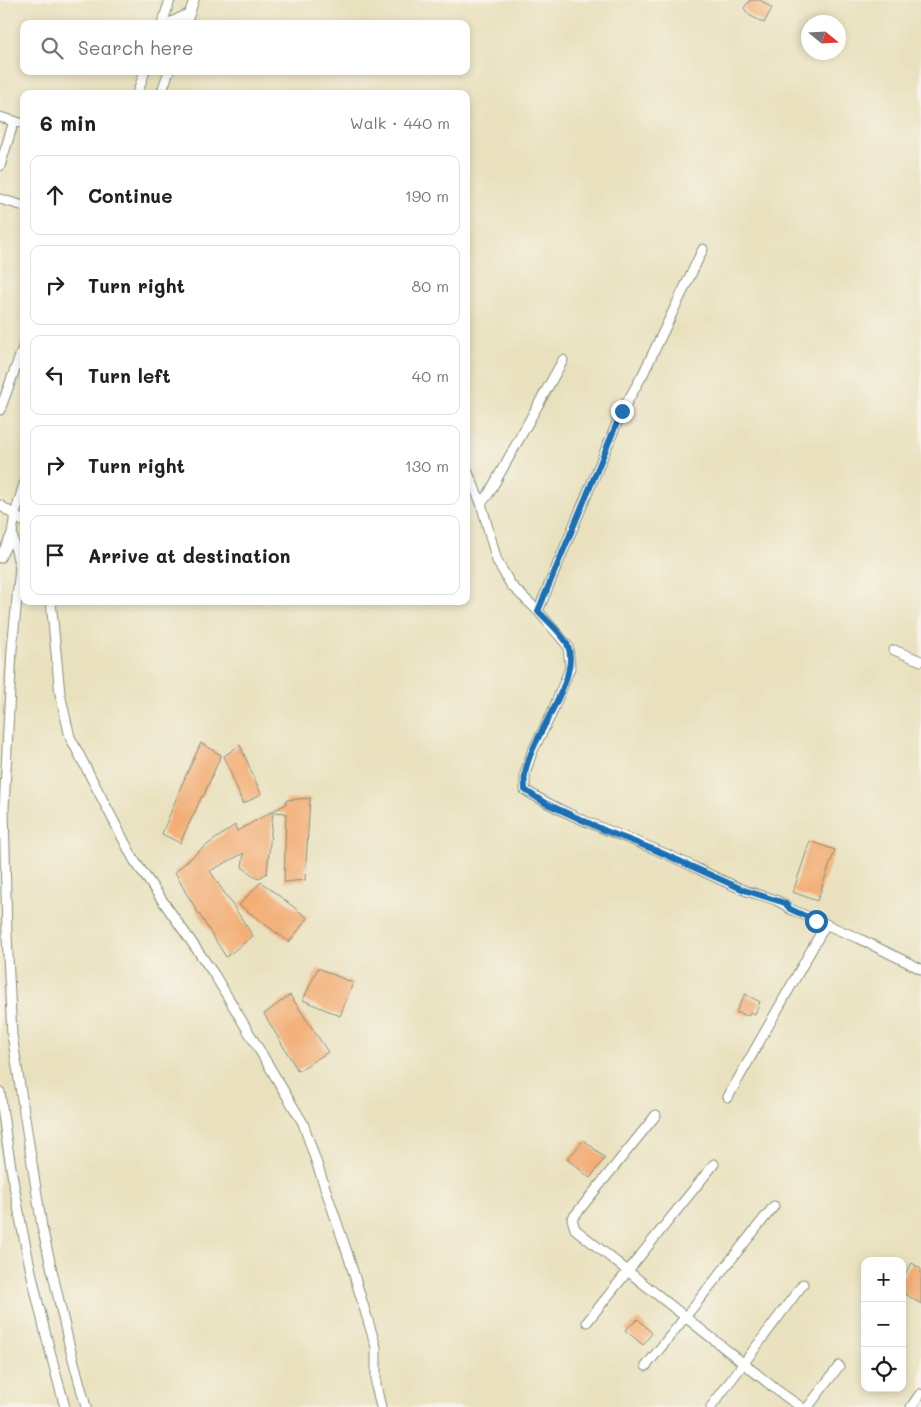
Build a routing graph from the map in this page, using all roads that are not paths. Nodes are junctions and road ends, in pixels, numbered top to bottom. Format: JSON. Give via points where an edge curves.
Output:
{"nodes":[{"id":1,"x":170,"y":0,"type":"edge"},
{"id":2,"x":194,"y":0,"type":"edge"},
{"id":3,"x":190,"y":13,"type":"junction"},
{"id":4,"x":163,"y":20,"type":"edge"},
{"id":5,"x":175,"y":20,"type":"edge"},
{"id":6,"x":187,"y":20,"type":"edge"},
{"id":7,"x":144,"y":75,"type":"edge"},
{"id":8,"x":168,"y":75,"type":"edge"},
{"id":9,"x":138,"y":90,"type":"edge"},
{"id":10,"x":162,"y":90,"type":"edge"},
{"id":11,"x":0,"y":116,"type":"edge"},
{"id":12,"x":14,"y":121,"type":"junction"},
{"id":13,"x":20,"y":123,"type":"edge"},
{"id":14,"x":0,"y":166,"type":"edge"},
{"id":15,"x":0,"y":199,"type":"edge"},
{"id":16,"x":20,"y":205,"type":"edge"},
{"id":17,"x":703,"y":249,"type":"dead end"},
{"id":18,"x":20,"y":356,"type":"edge"},
{"id":19,"x":563,"y":360,"type":"dead end"},
{"id":20,"x":0,"y":410,"type":"edge"},
{"id":21,"x":470,"y":477,"type":"edge"},
{"id":22,"x":20,"y":497,"type":"edge"},
{"id":23,"x":481,"y":503,"type":"junction"},
{"id":24,"x":0,"y":505,"type":"edge"},
{"id":25,"x":15,"y":514,"type":"junction"},
{"id":26,"x":20,"y":518,"type":"edge"},
{"id":27,"x":12,"y":534,"type":"junction"},
{"id":28,"x":0,"y":558,"type":"edge"},
{"id":29,"x":51,"y":605,"type":"edge"},
{"id":30,"x":538,"y":611,"type":"junction"},
{"id":31,"x":894,"y":650,"type":"dead end"},
{"id":32,"x":921,"y":661,"type":"edge"},
{"id":33,"x":826,"y":924,"type":"junction"},
{"id":34,"x":921,"y":970,"type":"edge"},
{"id":35,"x":0,"y":1092,"type":"edge"},
{"id":36,"x":728,"y":1097,"type":"dead end"},
{"id":37,"x":656,"y":1115,"type":"dead end"},
{"id":38,"x":714,"y":1164,"type":"dead end"},
{"id":39,"x":774,"y":1206,"type":"dead end"},
{"id":40,"x":628,"y":1271,"type":"junction"},
{"id":41,"x":803,"y":1284,"type":"dead end"},
{"id":42,"x":686,"y":1317,"type":"junction"},
{"id":43,"x":587,"y":1322,"type":"dead end"},
{"id":44,"x":744,"y":1363,"type":"junction"},
{"id":45,"x":646,"y":1366,"type":"dead end"},
{"id":46,"x":839,"y":1366,"type":"dead end"},
{"id":47,"x":920,"y":1394,"type":"edge"},
{"id":48,"x":65,"y":1407,"type":"edge"},
{"id":49,"x":86,"y":1407,"type":"edge"},
{"id":50,"x":381,"y":1407,"type":"edge"},
{"id":51,"x":711,"y":1407,"type":"edge"},
{"id":52,"x":801,"y":1407,"type":"edge"},
{"id":53,"x":808,"y":1407,"type":"edge"},
{"id":54,"x":911,"y":1407,"type":"edge"}],
"edges":[{"from":1,"to":4,"type":"street"},
{"from":2,"to":3,"type":"street"},
{"from":3,"to":5,"type":"street"},
{"from":3,"to":6,"type":"street"},
{"from":7,"to":9,"type":"street"},
{"from":8,"to":10,"type":"street"},
{"from":11,"to":12,"type":"street"},
{"from":12,"to":13,"type":"street"},
{"from":12,"to":14,"type":"street"},
{"from":15,"to":16,"type":"street"},
{"from":17,"to":30,"type":"street","via":[[622,411]]},
{"from":18,"to":20,"type":"street"},
{"from":19,"to":23,"type":"street"},
{"from":21,"to":23,"type":"street"},
{"from":22,"to":25,"type":"street"},
{"from":23,"to":30,"type":"street","via":[[497,561],[511,585]]},
{"from":24,"to":25,"type":"street"},
{"from":25,"to":26,"type":"street"},
{"from":25,"to":27,"type":"street"},
{"from":27,"to":28,"type":"street"},
{"from":27,"to":49,"type":"street","via":[[20,568],[12,649],[4,809],[12,1035],[42,1227]]},
{"from":29,"to":50,"type":"street","via":[[60,694],[70,737],[134,860],[214,974],[303,1123],[376,1347],[376,1386]]},
{"from":30,"to":33,"type":"street","via":[[568,646],[570,668],[532,752],[525,774],[525,790],[545,803],[606,831],[744,890],[785,903],[790,909]]},
{"from":31,"to":32,"type":"street"},
{"from":33,"to":34,"type":"street"},
{"from":33,"to":36,"type":"street"},
{"from":35,"to":48,"type":"street","via":[[22,1228],[48,1347]]},
{"from":37,"to":40,"type":"street","via":[[572,1219],[575,1229]]},
{"from":38,"to":40,"type":"street"},
{"from":39,"to":42,"type":"street"},
{"from":40,"to":42,"type":"street"},
{"from":40,"to":43,"type":"street"},
{"from":41,"to":44,"type":"street"},
{"from":42,"to":44,"type":"street"},
{"from":42,"to":45,"type":"street"},
{"from":44,"to":51,"type":"street"},
{"from":44,"to":52,"type":"street"},
{"from":46,"to":53,"type":"street"},
{"from":47,"to":54,"type":"street"}]}
